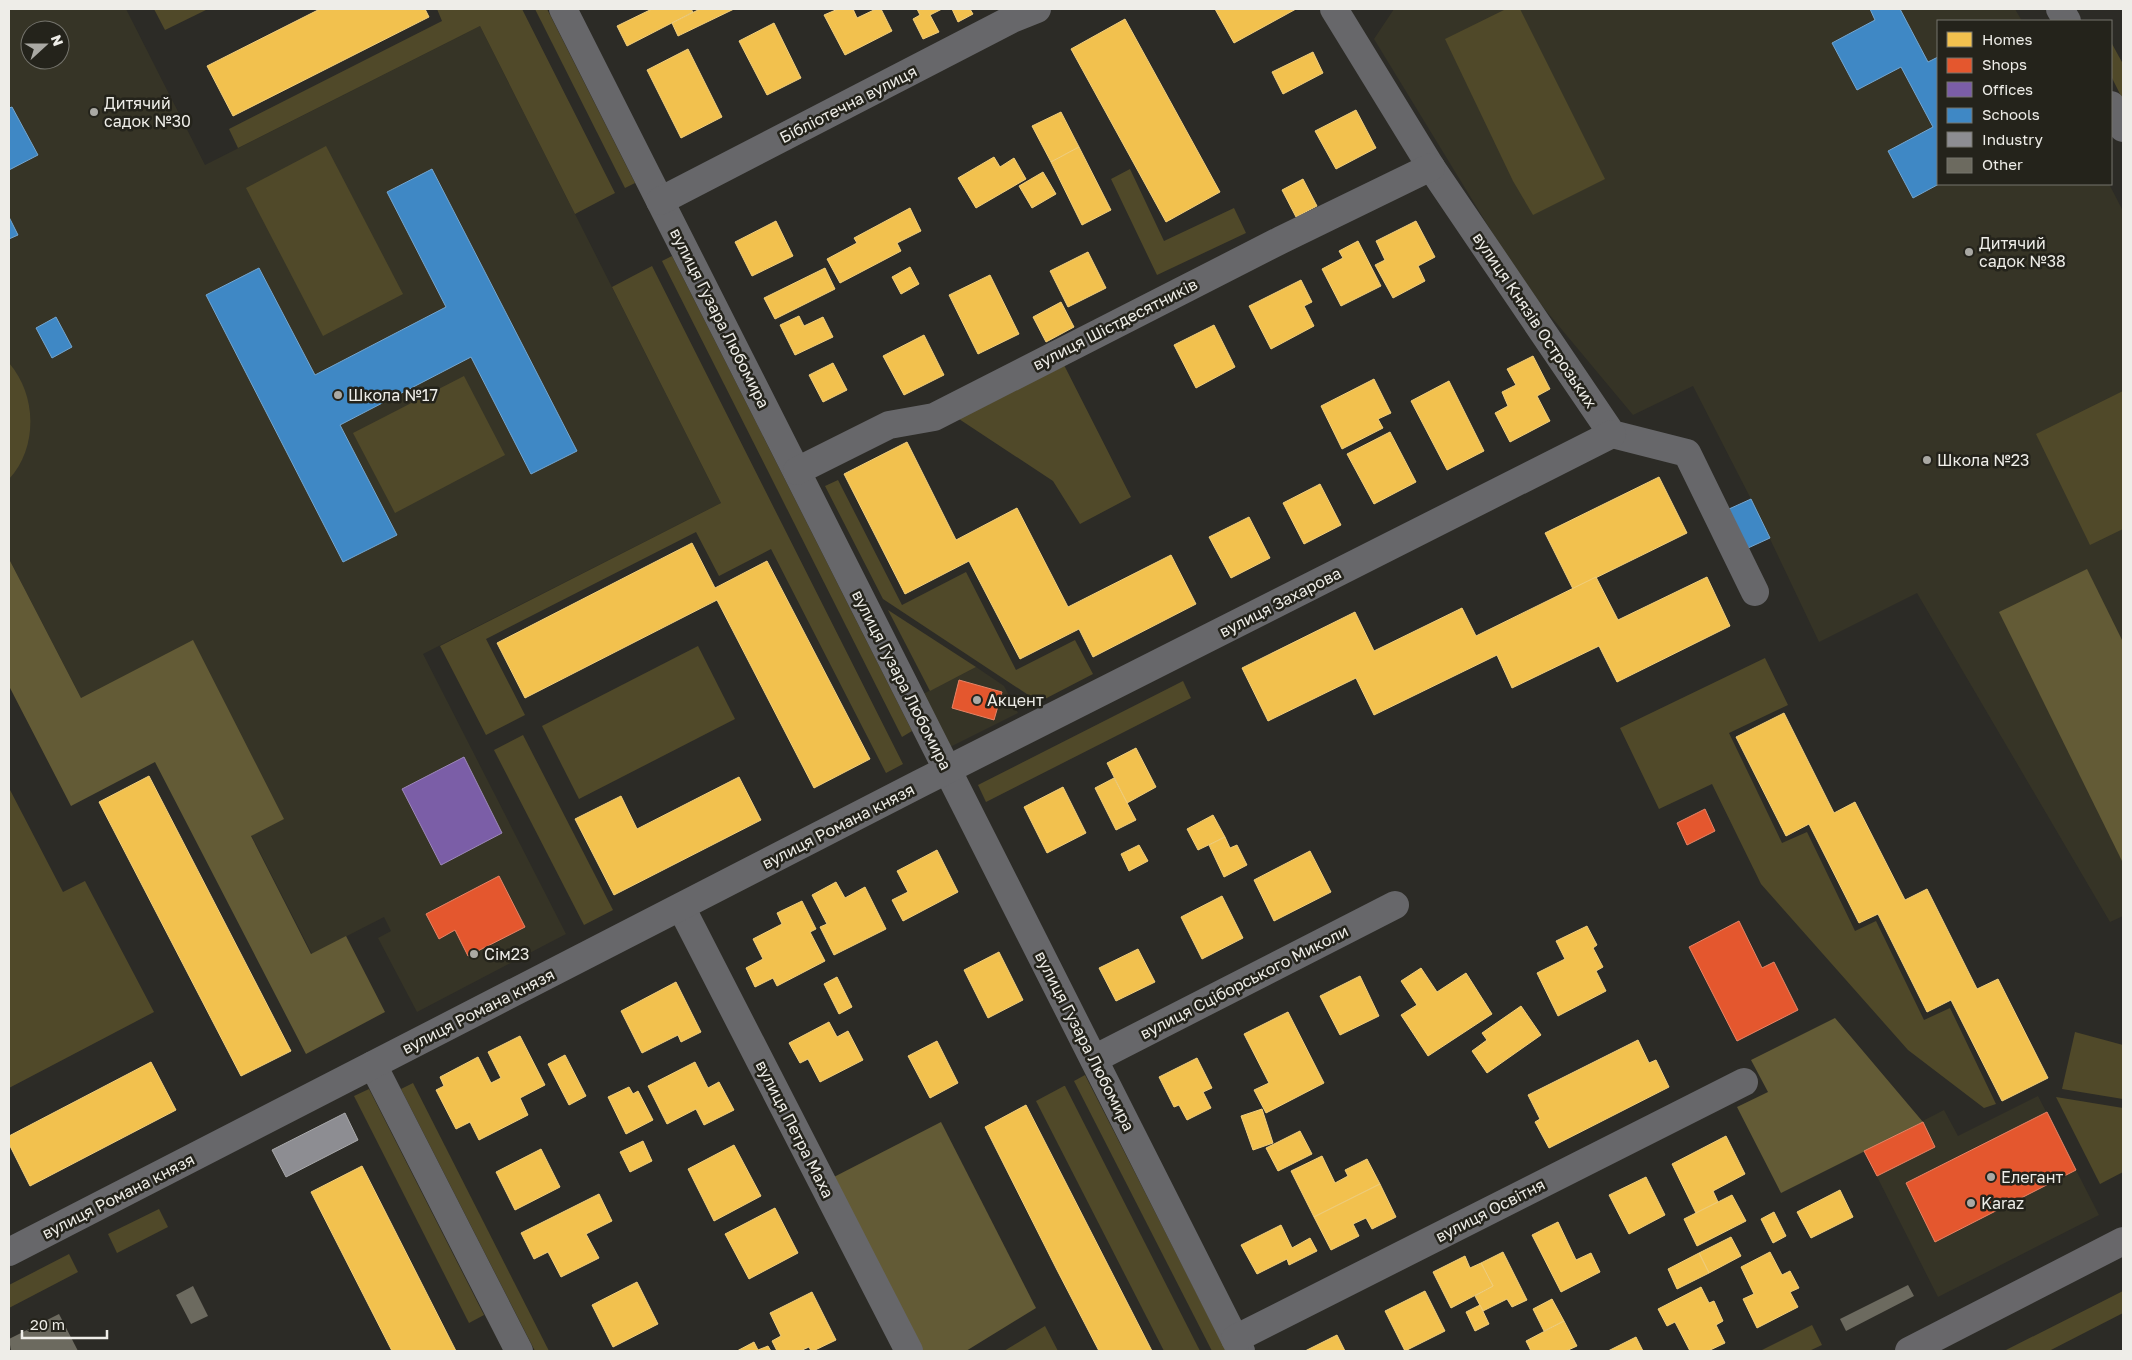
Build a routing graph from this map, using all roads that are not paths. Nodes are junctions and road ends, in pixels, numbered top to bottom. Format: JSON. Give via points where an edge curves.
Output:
{"nodes":[{"id":1,"x":563,"y":9,"type":"edge"},
{"id":2,"x":1037,"y":9,"type":"edge"},
{"id":3,"x":1334,"y":9,"type":"edge"},
{"id":4,"x":2060,"y":9,"type":"edge"},
{"id":5,"x":2066,"y":20,"type":"edge"},
{"id":6,"x":2112,"y":106,"type":"edge"},
{"id":7,"x":2123,"y":128,"type":"edge"},
{"id":8,"x":1431,"y":167,"type":"junction"},
{"id":9,"x":660,"y":201,"type":"junction"},
{"id":10,"x":1612,"y":434,"type":"junction"},
{"id":11,"x":797,"y":471,"type":"junction"},
{"id":12,"x":1755,"y":592,"type":"dead end"},
{"id":13,"x":948,"y":770,"type":"junction"},
{"id":14,"x":1395,"y":906,"type":"dead end"},
{"id":15,"x":681,"y":907,"type":"junction"},
{"id":16,"x":1094,"y":1059,"type":"junction"},
{"id":17,"x":374,"y":1065,"type":"junction"},
{"id":18,"x":1744,"y":1082,"type":"dead end"},
{"id":19,"x":2123,"y":1241,"type":"edge"},
{"id":20,"x":9,"y":1252,"type":"edge"},
{"id":21,"x":1238,"y":1345,"type":"edge"},
{"id":22,"x":518,"y":1351,"type":"edge"},
{"id":23,"x":908,"y":1351,"type":"edge"},
{"id":24,"x":1909,"y":1351,"type":"edge"}],
"edges":[{"from":1,"to":9,"type":"street","name":"вулиця Гузара Любомира"},
{"from":2,"to":9,"type":"street","name":"Бібліотечна вулиця"},
{"from":3,"to":8,"type":"street","name":"вулиця Князів Острозьких"},
{"from":4,"to":5,"type":"street"},
{"from":6,"to":7,"type":"street"},
{"from":8,"to":10,"type":"street","name":"вулиця Князів Острозьких"},
{"from":8,"to":11,"type":"street","name":"вулиця Шістдесятників","via":[[934,417],[889,425]]},
{"from":9,"to":11,"type":"street","name":"вулиця Гузара Любомира"},
{"from":10,"to":12,"type":"street","via":[[1687,453]]},
{"from":10,"to":13,"type":"street","name":"вулиця Захарова"},
{"from":11,"to":13,"type":"street","name":"вулиця Гузара Любомира"},
{"from":13,"to":15,"type":"street","name":"вулиця Романа князя"},
{"from":13,"to":16,"type":"street","name":"вулиця Гузара Любомира"},
{"from":14,"to":16,"type":"street","name":"вулиця Сціборського Миколи"},
{"from":15,"to":17,"type":"street","name":"вулиця Романа князя"},
{"from":15,"to":23,"type":"street","name":"вулиця Петра Маха"},
{"from":16,"to":21,"type":"street","name":"вулиця Гузара Любомира"},
{"from":17,"to":20,"type":"street","name":"вулиця Романа князя"},
{"from":17,"to":22,"type":"street"},
{"from":18,"to":21,"type":"street","name":"вулиця Освітня"},
{"from":19,"to":24,"type":"main road"}]}
